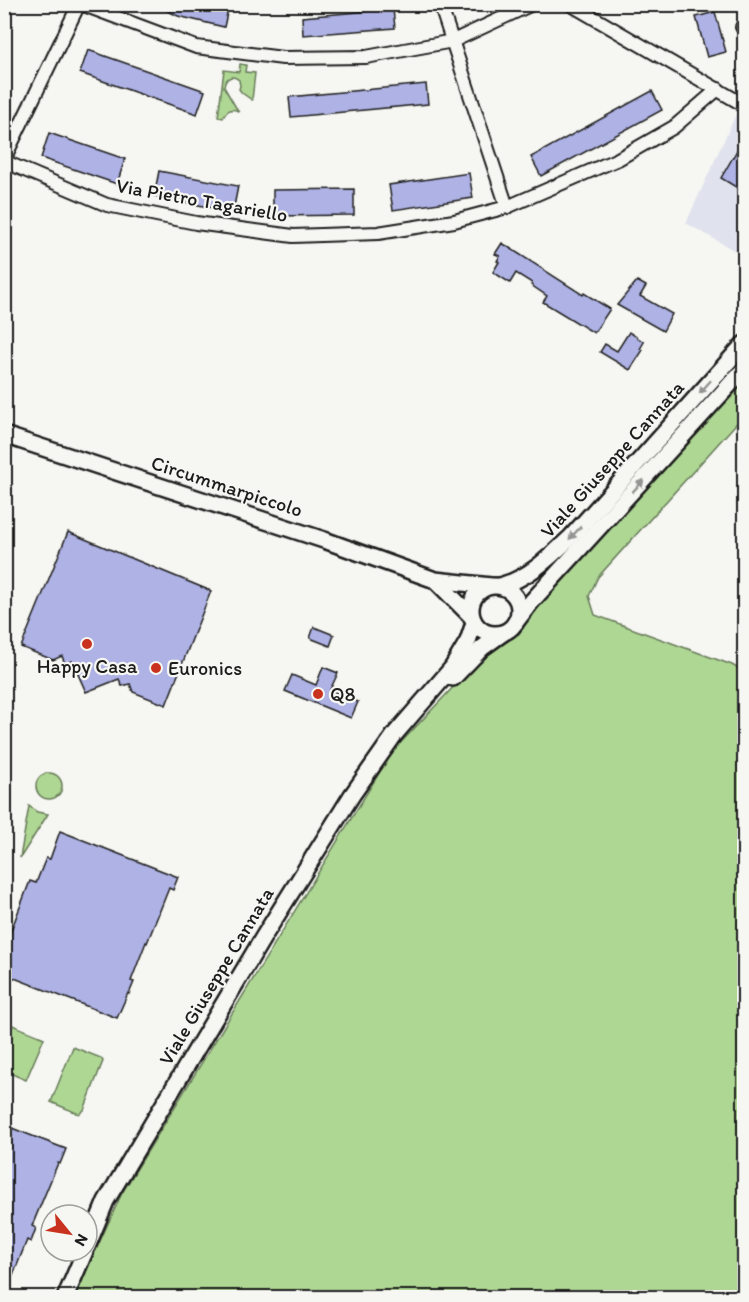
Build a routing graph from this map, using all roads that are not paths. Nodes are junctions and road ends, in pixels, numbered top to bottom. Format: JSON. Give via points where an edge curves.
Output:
{"nodes":[{"id":1,"x":80,"y":4,"type":"edge"},
{"id":2,"x":440,"y":4,"type":"edge"},
{"id":3,"x":532,"y":4,"type":"edge"},
{"id":4,"x":570,"y":4,"type":"edge"},
{"id":5,"x":453,"y":41,"type":"junction"},
{"id":6,"x":718,"y":89,"type":"junction"},
{"id":7,"x":744,"y":105,"type":"edge"},
{"id":8,"x":507,"y":207,"type":"junction"},
{"id":9,"x":744,"y":344,"type":"edge"},
{"id":10,"x":744,"y":369,"type":"edge"},
{"id":11,"x":4,"y":435,"type":"edge"},
{"id":12,"x":435,"y":580,"type":"junction"},
{"id":13,"x":495,"y":586,"type":"junction"},
{"id":14,"x":473,"y":620,"type":"junction"},
{"id":15,"x":509,"y":628,"type":"junction"},
{"id":16,"x":395,"y":734,"type":"junction"},
{"id":17,"x":99,"y":1218,"type":"edge"},
{"id":18,"x":80,"y":1263,"type":"edge"},
{"id":19,"x":65,"y":1298,"type":"edge"}],
"edges":[{"from":1,"to":5,"type":"street","via":[[196,48],[283,58],[366,57]]},
{"from":1,"to":8,"type":"street","name":"Via Pietro Tagariello","via":[[6,154],[8,163],[107,205],[196,223],[293,236],[378,232]]},
{"from":2,"to":5,"type":"street"},
{"from":3,"to":5,"type":"street"},
{"from":4,"to":6,"type":"street"},
{"from":5,"to":8,"type":"street"},
{"from":6,"to":7,"type":"street"},
{"from":6,"to":8,"type":"street","name":"Via Pietro Tagariello","via":[[674,127],[618,159]]},
{"from":9,"to":13,"type":"street","name":"Viale Giuseppe Cannata","one_way":true,"via":[[572,537],[533,571],[512,583]]},
{"from":15,"to":10,"type":"street","name":"Viale Giuseppe Cannata","one_way":true},
{"from":11,"to":12,"type":"street","name":"Circummarpiccolo"},
{"from":12,"to":13,"type":"street","name":"Circummarpiccolo"},
{"from":12,"to":14,"type":"street","name":"Circummarpiccolo"},
{"from":13,"to":14,"type":"street","via":[[484,588],[472,600]]},
{"from":13,"to":15,"type":"street","via":[[507,589],[517,601],[518,616]]},
{"from":14,"to":15,"type":"street","via":[[487,633]]},
{"from":14,"to":16,"type":"street","name":"Viale Giuseppe Cannata","via":[[468,641],[452,668]]},
{"from":15,"to":16,"type":"street","name":"Viale Giuseppe Cannata","via":[[482,648]]},
{"from":16,"to":17,"type":"street","name":"Viale Giuseppe Cannata","via":[[264,936]]},
{"from":18,"to":19,"type":"street","name":"Viale Giuseppe Cannata"}]}
